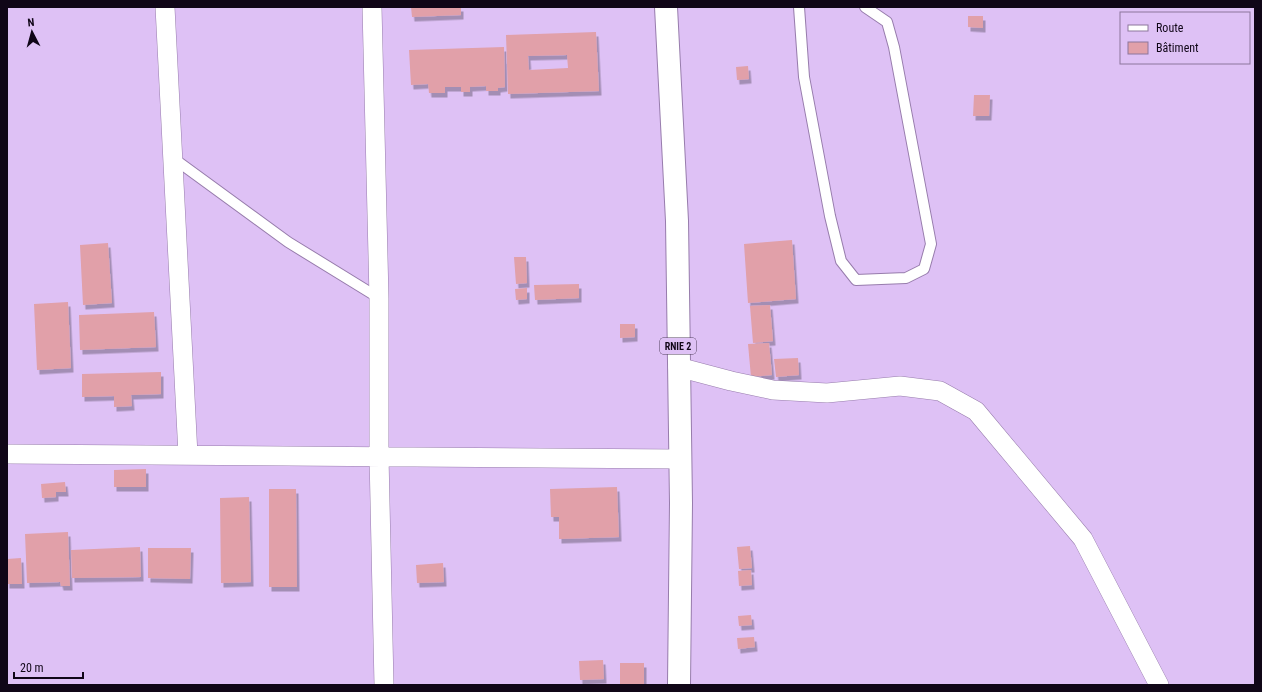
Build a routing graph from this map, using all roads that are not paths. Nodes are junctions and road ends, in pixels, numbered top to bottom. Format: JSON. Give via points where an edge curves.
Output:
{"nodes":[{"id":1,"x":165,"y":7,"type":"edge"},
{"id":2,"x":372,"y":7,"type":"edge"},
{"id":3,"x":666,"y":7,"type":"edge"},
{"id":4,"x":800,"y":7,"type":"edge"},
{"id":5,"x":865,"y":7,"type":"edge"},
{"id":6,"x":173,"y":158,"type":"junction"},
{"id":7,"x":379,"y":298,"type":"junction"},
{"id":8,"x":678,"y":367,"type":"junction"},
{"id":9,"x":7,"y":454,"type":"edge"},
{"id":10,"x":188,"y":455,"type":"junction"},
{"id":11,"x":379,"y":456,"type":"junction"},
{"id":12,"x":679,"y":459,"type":"junction"},
{"id":13,"x":384,"y":685,"type":"edge"},
{"id":14,"x":679,"y":685,"type":"edge"},
{"id":15,"x":1159,"y":685,"type":"edge"}],
"edges":[{"from":1,"to":6,"type":"street"},
{"from":2,"to":7,"type":"street"},
{"from":3,"to":8,"type":"main road","name":"RNIE 2","number":"RNIE 2","via":[[677,221]]},
{"from":4,"to":5,"type":"lane","via":[[804,77],[830,216],[841,260],[856,280],[906,278],[924,269],[931,244],[887,22]]},
{"from":6,"to":7,"type":"lane","via":[[288,242]]},
{"from":6,"to":10,"type":"street"},
{"from":7,"to":11,"type":"street"},
{"from":8,"to":12,"type":"main road","name":"RNIE 2","number":"RNIE 2"},
{"from":8,"to":15,"type":"street","via":[[773,390],[827,393],[900,386],[940,391],[976,411],[1083,539]]},
{"from":9,"to":10,"type":"street"},
{"from":10,"to":11,"type":"street"},
{"from":11,"to":12,"type":"street"},
{"from":11,"to":13,"type":"street"},
{"from":12,"to":14,"type":"main road","name":"RNIE 2","number":"RNIE 2"}]}
